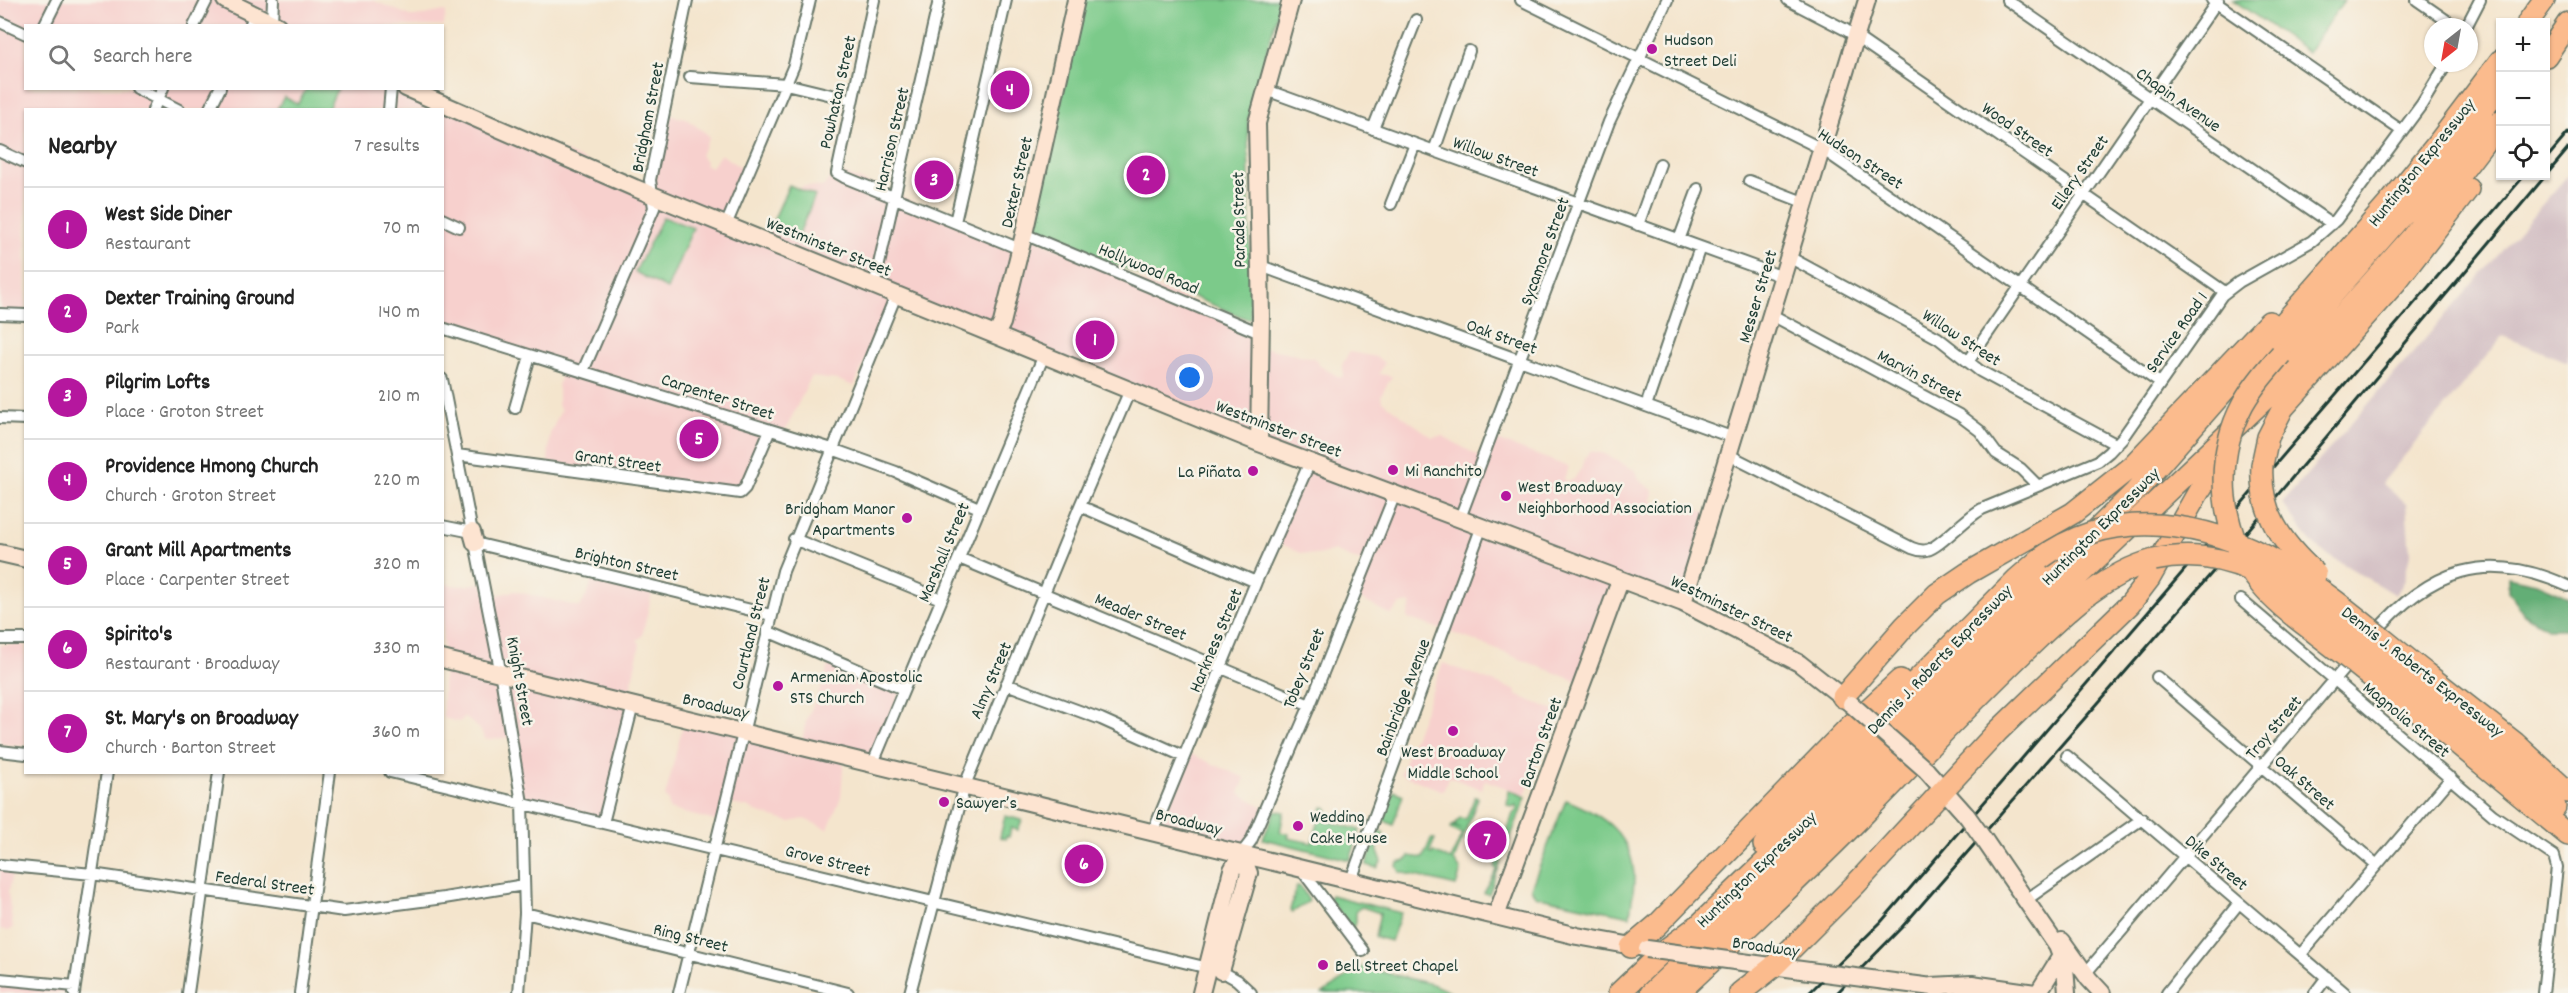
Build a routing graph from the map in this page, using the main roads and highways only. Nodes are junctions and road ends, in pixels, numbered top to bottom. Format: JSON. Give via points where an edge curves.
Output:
{"nodes":[{"id":1,"x":225,"y":0,"type":"edge"},
{"id":2,"x":1076,"y":0,"type":"edge"},
{"id":3,"x":1291,"y":0,"type":"edge"},
{"id":4,"x":1867,"y":0,"type":"edge"},
{"id":5,"x":2526,"y":0,"type":"edge"},
{"id":6,"x":2544,"y":0,"type":"edge"},
{"id":7,"x":2557,"y":0,"type":"edge"},
{"id":8,"x":2515,"y":18,"type":"edge"},
{"id":9,"x":2531,"y":18,"type":"edge"},
{"id":10,"x":2545,"y":18,"type":"edge"},
{"id":11,"x":253,"y":20,"type":"edge"},
{"id":12,"x":2568,"y":23,"type":"edge"},
{"id":13,"x":275,"y":24,"type":"edge"},
{"id":14,"x":2568,"y":39,"type":"edge"},
{"id":15,"x":2496,"y":49,"type":"edge"},
{"id":16,"x":2550,"y":50,"type":"edge"},
{"id":17,"x":2550,"y":57,"type":"edge"},
{"id":18,"x":2496,"y":66,"type":"edge"},
{"id":19,"x":411,"y":90,"type":"edge"},
{"id":20,"x":2496,"y":92,"type":"edge"},
{"id":21,"x":2497,"y":126,"type":"edge"},
{"id":22,"x":2450,"y":129,"type":"junction"},
{"id":23,"x":2496,"y":148,"type":"edge"},
{"id":24,"x":2343,"y":256,"type":"junction"},
{"id":25,"x":996,"y":335,"type":"junction"},
{"id":26,"x":2248,"y":417,"type":"junction"},
{"id":27,"x":1259,"y":443,"type":"junction"},
{"id":28,"x":0,"y":553,"type":"edge"},
{"id":29,"x":24,"y":559,"type":"edge"},
{"id":30,"x":1620,"y":581,"type":"junction"},
{"id":31,"x":1683,"y":603,"type":"junction"},
{"id":32,"x":1955,"y":642,"type":"junction"},
{"id":33,"x":444,"y":659,"type":"edge"},
{"id":34,"x":2416,"y":690,"type":"junction"},
{"id":35,"x":1847,"y":701,"type":"junction"},
{"id":36,"x":2529,"y":756,"type":"junction"},
{"id":37,"x":2568,"y":784,"type":"edge"},
{"id":38,"x":1944,"y":789,"type":"junction"},
{"id":39,"x":2568,"y":792,"type":"edge"},
{"id":40,"x":2568,"y":820,"type":"edge"},
{"id":41,"x":2568,"y":835,"type":"edge"},
{"id":42,"x":1241,"y":854,"type":"junction"},
{"id":43,"x":2026,"y":900,"type":"junction"},
{"id":44,"x":1496,"y":916,"type":"junction"},
{"id":45,"x":1646,"y":950,"type":"junction"},
{"id":46,"x":2061,"y":956,"type":"junction"},
{"id":47,"x":1773,"y":967,"type":"junction"},
{"id":48,"x":1684,"y":988,"type":"edge"},
{"id":49,"x":1930,"y":989,"type":"edge"},
{"id":50,"x":1201,"y":993,"type":"edge"},
{"id":51,"x":1619,"y":993,"type":"edge"},
{"id":52,"x":1651,"y":993,"type":"edge"},
{"id":53,"x":1740,"y":993,"type":"edge"},
{"id":54,"x":1965,"y":993,"type":"edge"},
{"id":55,"x":2036,"y":993,"type":"edge"},
{"id":56,"x":2067,"y":993,"type":"edge"},
{"id":57,"x":2102,"y":993,"type":"edge"}],
"edges":[{"from":1,"to":11,"type":"main road"},
{"from":2,"to":25,"type":"main road","name":"Dexter Street","via":[[1022,241]]},
{"from":3,"to":27,"type":"main road","name":"Parade Street","via":[[1257,123]]},
{"from":4,"to":31,"type":"main road","name":"Messer Street"},
{"from":5,"to":8,"type":"highway"},
{"from":6,"to":9,"type":"highway"},
{"from":7,"to":10,"type":"highway"},
{"from":11,"to":13,"type":"main road"},
{"from":12,"to":16,"type":"highway"},
{"from":14,"to":17,"type":"highway"},
{"from":15,"to":22,"type":"highway"},
{"from":18,"to":22,"type":"highway","name":"Huntington Expressway"},
{"from":19,"to":25,"type":"main road","name":"Westminster Street","via":[[651,194]]},
{"from":20,"to":34,"type":"highway","bridge":true,"via":[[2416,199],[2243,402],[2224,465],[2232,534],[2249,569],[2274,599]]},
{"from":21,"to":26,"type":"highway","name":"Huntington Expressway","via":[[2388,265]]},
{"from":22,"to":24,"type":"highway","name":"Huntington Expressway"},
{"from":23,"to":34,"type":"highway","bridge":true,"via":[[2425,246],[2283,408],[2271,430],[2262,465],[2265,502],[2284,542]]},
{"from":24,"to":35,"type":"highway","via":[[2307,284],[2131,467],[2065,518],[1937,594],[1905,626]]},
{"from":24,"to":45,"type":"highway","name":"Huntington Expressway","via":[[2109,519],[1971,652],[1778,850],[1699,925]]},
{"from":25,"to":27,"type":"main road","name":"Westminster Street"},
{"from":26,"to":38,"type":"highway","via":[[2136,596]]},
{"from":26,"to":52,"type":"highway","name":"Huntington Expressway","via":[[2002,648],[1831,822]]},
{"from":27,"to":30,"type":"main road","name":"Westminster Street"},
{"from":28,"to":29,"type":"main road"},
{"from":30,"to":31,"type":"main road","name":"Westminster Street"},
{"from":30,"to":44,"type":"main road","name":"Barton Street"},
{"from":31,"to":35,"type":"main road","name":"Westminster Street","via":[[1781,652]]},
{"from":32,"to":34,"type":"highway","name":"Dennis J. Roberts Expressway","bridge":true,"via":[[2040,559],[2080,537],[2126,525],[2173,526],[2218,536],[2262,554],[2302,578]]},
{"from":32,"to":45,"type":"highway","name":"Dennis J. Roberts Expressway","via":[[1756,854],[1690,918]]},
{"from":32,"to":45,"type":"highway","via":[[1902,678],[1874,703],[1658,925]]},
{"from":33,"to":42,"type":"main road","name":"Broadway"},
{"from":34,"to":36,"type":"highway","name":"Dennis J. Roberts Expressway"},
{"from":34,"to":40,"type":"highway","name":"Dennis J. Roberts Expressway","via":[[2493,750]]},
{"from":34,"to":41,"type":"highway","via":[[2439,728]]},
{"from":34,"to":48,"type":"highway","name":"Dennis J. Roberts Expressway","bridge":true,"via":[[2300,600],[2261,575],[2207,557],[2181,556],[2136,566],[2110,578],[2038,638],[1849,830]]},
{"from":35,"to":38,"type":"main road","name":"Westminster Street","bridge":true},
{"from":36,"to":37,"type":"highway"},
{"from":36,"to":39,"type":"highway","name":"Dennis J. Roberts Expressway"},
{"from":38,"to":43,"type":"main road","name":"Westminster Street","bridge":true},
{"from":38,"to":47,"type":"highway","via":[[1856,885]]},
{"from":42,"to":44,"type":"main road","name":"Broadway"},
{"from":42,"to":50,"type":"main road","name":"Tobey Street","via":[[1232,870],[1214,970]]},
{"from":43,"to":46,"type":"main road","name":"Westminster Street"},
{"from":43,"to":57,"type":"main road","name":"Westminster Street"},
{"from":44,"to":45,"type":"main road","name":"Broadway"},
{"from":45,"to":47,"type":"main road","name":"Broadway","bridge":true},
{"from":45,"to":51,"type":"highway"},
{"from":46,"to":55,"type":"main road"},
{"from":46,"to":56,"type":"main road","name":"Westminster Street"},
{"from":47,"to":49,"type":"main road","name":"Broadway","bridge":true},
{"from":47,"to":53,"type":"highway"},
{"from":49,"to":54,"type":"main road","name":"Broadway"},
{"from":49,"to":55,"type":"main road","name":"Broadway","via":[[1972,984]]}]}
